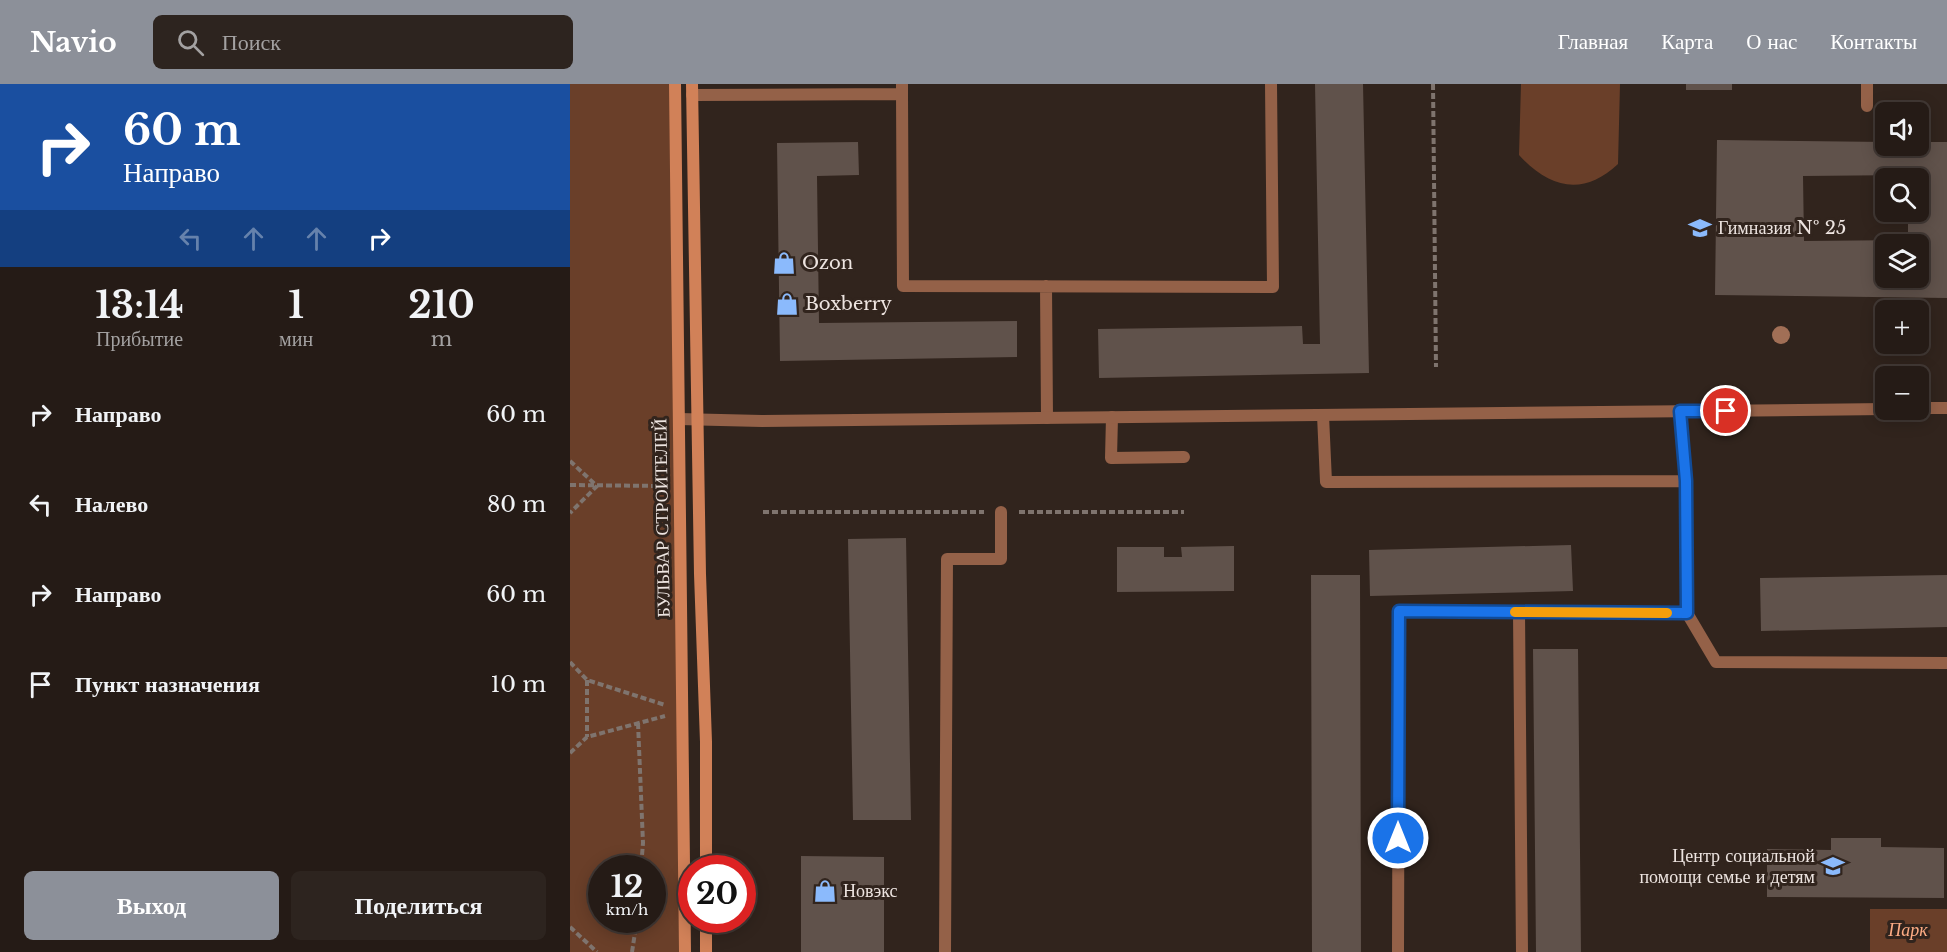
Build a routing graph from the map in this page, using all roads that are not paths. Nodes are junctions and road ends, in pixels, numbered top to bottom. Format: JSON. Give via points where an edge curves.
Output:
{"nodes":[{"id":1,"x":675,"y":84,"type":"edge"},
{"id":2,"x":1271,"y":84,"type":"edge"},
{"id":3,"x":1867,"y":84,"type":"edge"},
{"id":4,"x":692,"y":89,"type":"edge"},
{"id":5,"x":902,"y":89,"type":"edge"},
{"id":6,"x":1867,"y":106,"type":"dead end"},
{"id":7,"x":1046,"y":286,"type":"junction"},
{"id":8,"x":1929,"y":408,"type":"edge"},
{"id":9,"x":1947,"y":408,"type":"edge"},
{"id":10,"x":1875,"y":409,"type":"edge"},
{"id":11,"x":1680,"y":411,"type":"junction"},
{"id":12,"x":1323,"y":415,"type":"junction"},
{"id":13,"x":1112,"y":417,"type":"junction"},
{"id":14,"x":1047,"y":418,"type":"junction"},
{"id":15,"x":679,"y":419,"type":"junction"},
{"id":16,"x":697,"y":419,"type":"junction"},
{"id":17,"x":1184,"y":457,"type":"dead end"},
{"id":18,"x":1686,"y":481,"type":"junction"},
{"id":19,"x":1001,"y":512,"type":"road end"},
{"id":20,"x":1519,"y":612,"type":"junction"},
{"id":21,"x":1687,"y":613,"type":"junction"},
{"id":22,"x":1947,"y":663,"type":"edge"},
{"id":23,"x":705,"y":855,"type":"edge"},
{"id":24,"x":706,"y":933,"type":"edge"},
{"id":25,"x":685,"y":952,"type":"edge"},
{"id":26,"x":706,"y":952,"type":"edge"},
{"id":27,"x":945,"y":952,"type":"edge"},
{"id":28,"x":1398,"y":952,"type":"edge"},
{"id":29,"x":1522,"y":952,"type":"edge"}],
"edges":[{"from":1,"to":15,"type":"main road","name":"БУЛЬВАР СТРОИТЕЛЕЙ"},
{"from":2,"to":7,"type":"street","via":[[1273,287]]},
{"from":3,"to":6,"type":"street"},
{"from":4,"to":5,"type":"street"},
{"from":4,"to":16,"type":"main road","name":"БУЛЬВАР СТРОИТЕЛЕЙ"},
{"from":5,"to":7,"type":"street","via":[[903,286]]},
{"from":7,"to":14,"type":"street"},
{"from":8,"to":9,"type":"street"},
{"from":10,"to":11,"type":"street"},
{"from":11,"to":12,"type":"street"},
{"from":11,"to":18,"type":"street"},
{"from":12,"to":13,"type":"street"},
{"from":12,"to":18,"type":"street","via":[[1326,482]]},
{"from":13,"to":14,"type":"street"},
{"from":13,"to":17,"type":"street","via":[[1111,458]]},
{"from":14,"to":16,"type":"street"},
{"from":15,"to":16,"type":"street"},
{"from":15,"to":25,"type":"main road","name":"БУЛЬВАР СТРОИТЕЛЕЙ"},
{"from":16,"to":23,"type":"main road","name":"БУЛЬВАР СТРОИТЕЛЕЙ"},
{"from":18,"to":21,"type":"street"},
{"from":19,"to":27,"type":"street","via":[[1001,559],[947,559]]},
{"from":20,"to":21,"type":"street"},
{"from":20,"to":28,"type":"street","via":[[1399,611]]},
{"from":20,"to":29,"type":"street"},
{"from":21,"to":22,"type":"street","via":[[1716,662]]},
{"from":24,"to":26,"type":"main road"}]}
